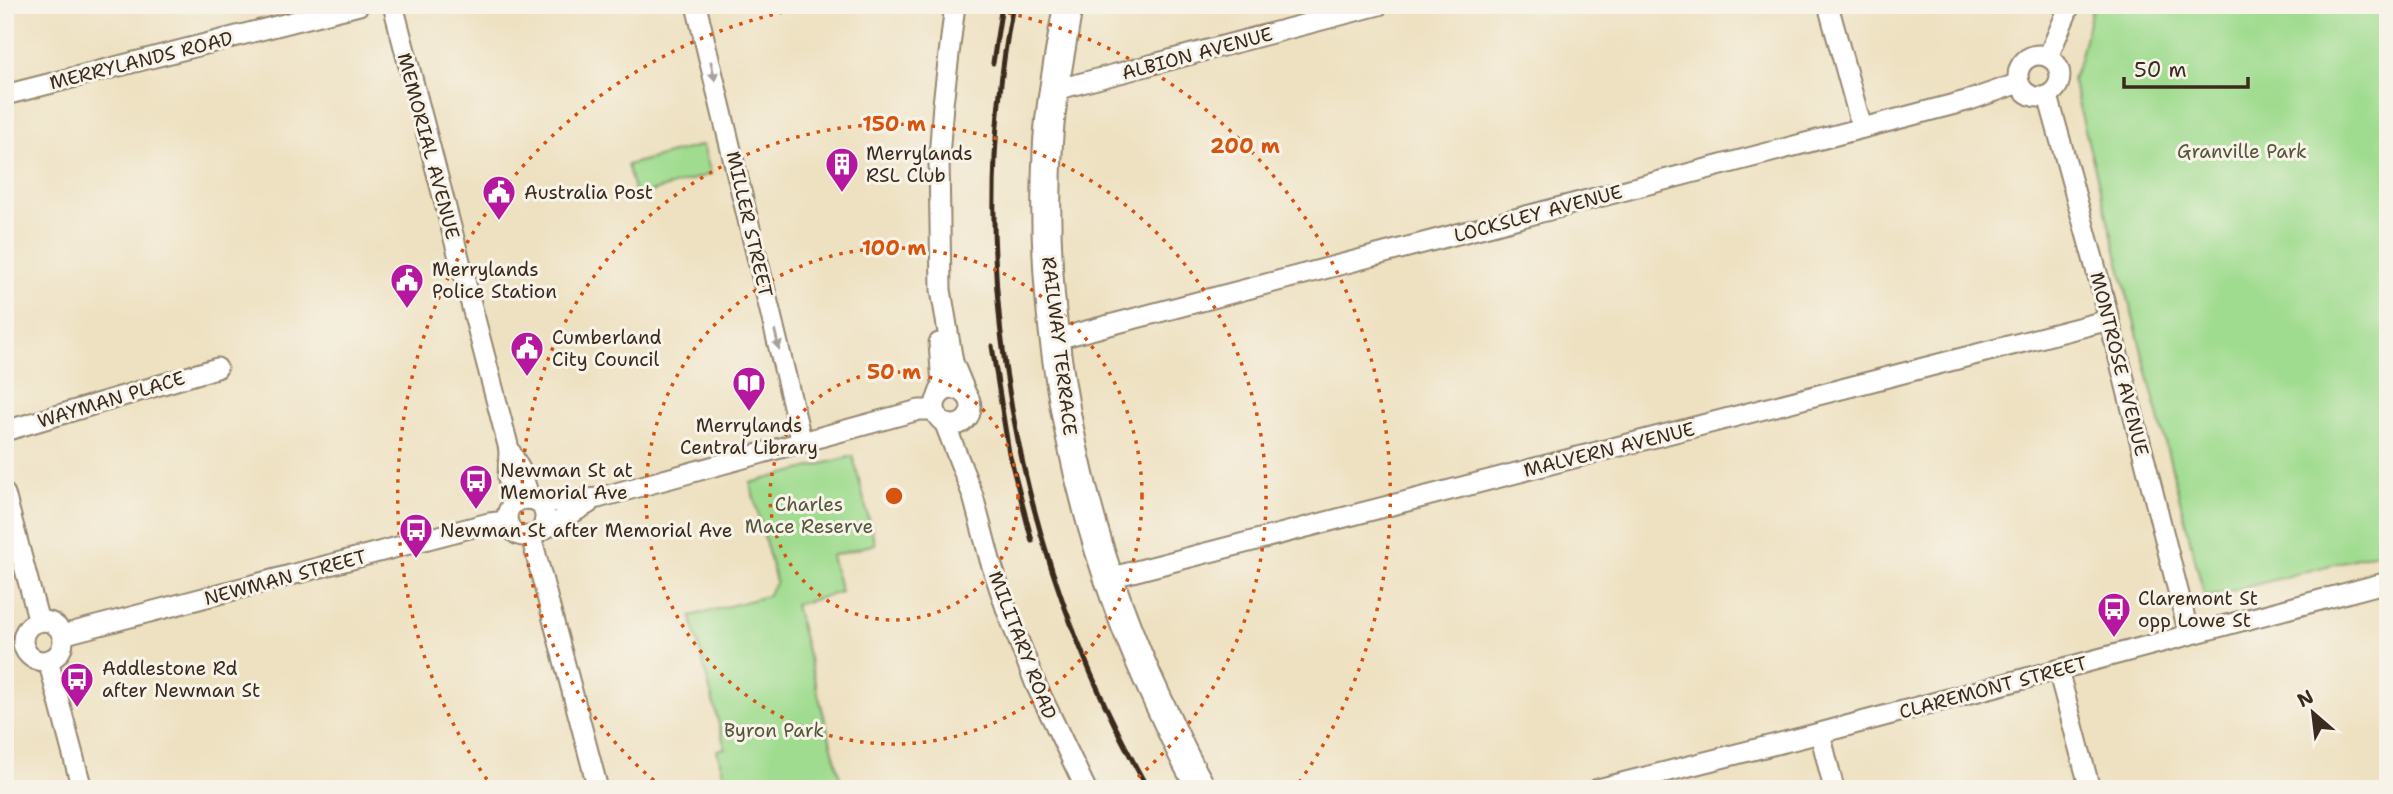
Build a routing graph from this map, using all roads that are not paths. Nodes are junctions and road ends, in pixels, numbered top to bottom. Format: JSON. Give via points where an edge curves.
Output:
{"nodes":[{"id":1,"x":359,"y":5,"type":"edge"},
{"id":2,"x":393,"y":5,"type":"edge"},
{"id":3,"x":696,"y":5,"type":"edge"},
{"id":4,"x":955,"y":5,"type":"edge"},
{"id":5,"x":1068,"y":5,"type":"edge"},
{"id":6,"x":1379,"y":5,"type":"edge"},
{"id":7,"x":1828,"y":5,"type":"edge"},
{"id":8,"x":2070,"y":5,"type":"edge"},
{"id":9,"x":2049,"y":57,"type":"junction"},
{"id":10,"x":2018,"y":83,"type":"junction"},
{"id":11,"x":1055,"y":90,"type":"junction"},
{"id":12,"x":5,"y":95,"type":"edge"},
{"id":13,"x":2048,"y":96,"type":"junction"},
{"id":14,"x":1862,"y":128,"type":"junction"},
{"id":15,"x":943,"y":304,"type":"junction"},
{"id":16,"x":2109,"y":320,"type":"junction"},
{"id":17,"x":1056,"y":340,"type":"junction"},
{"id":18,"x":217,"y":369,"type":"dead end"},
{"id":19,"x":967,"y":396,"type":"junction"},
{"id":20,"x":939,"y":410,"type":"junction"},
{"id":21,"x":967,"y":419,"type":"junction"},
{"id":22,"x":5,"y":431,"type":"edge"},
{"id":23,"x":802,"y":443,"type":"junction"},
{"id":24,"x":5,"y":494,"type":"edge"},
{"id":25,"x":973,"y":496,"type":"junction"},
{"id":26,"x":598,"y":498,"type":"junction"},
{"id":27,"x":522,"y":506,"type":"junction"},
{"id":28,"x":536,"y":533,"type":"junction"},
{"id":29,"x":1109,"y":578,"type":"junction"},
{"id":30,"x":2388,"y":582,"type":"edge"},
{"id":31,"x":39,"y":622,"type":"junction"},
{"id":32,"x":2189,"y":634,"type":"junction"},
{"id":33,"x":62,"y":635,"type":"junction"},
{"id":34,"x":15,"y":648,"type":"edge"},
{"id":35,"x":48,"y":660,"type":"junction"},
{"id":36,"x":2058,"y":670,"type":"junction"},
{"id":37,"x":1820,"y":733,"type":"junction"},
{"id":38,"x":82,"y":789,"type":"edge"},
{"id":39,"x":598,"y":789,"type":"edge"},
{"id":40,"x":1086,"y":789,"type":"edge"},
{"id":41,"x":1202,"y":789,"type":"edge"},
{"id":42,"x":1598,"y":789,"type":"edge"},
{"id":43,"x":1834,"y":789,"type":"edge"},
{"id":44,"x":2090,"y":789,"type":"edge"}],
"edges":[{"from":1,"to":12,"type":"street","name":"MERRYLANDS ROAD"},
{"from":2,"to":27,"type":"street","name":"MEMORIAL AVENUE","via":[[509,449],[522,471]]},
{"from":3,"to":23,"type":"street","name":"MILLER STREET","one_way":true},
{"from":4,"to":15,"type":"street","name":"MILITARY ROAD","via":[[939,158]]},
{"from":5,"to":11,"type":"main road","name":"RAILWAY TERRACE"},
{"from":6,"to":11,"type":"street","name":"ALBION AVENUE"},
{"from":7,"to":14,"type":"street"},
{"from":8,"to":9,"type":"street"},
{"from":9,"to":10,"type":"street","via":[[2028,58],[2019,69]]},
{"from":9,"to":13,"type":"street","via":[[2058,66],[2060,80]]},
{"from":10,"to":13,"type":"street","via":[[2034,97]]},
{"from":10,"to":14,"type":"street","name":"LOCKSLEY AVENUE"},
{"from":11,"to":17,"type":"main road","name":"RAILWAY TERRACE","via":[[1047,210]]},
{"from":13,"to":16,"type":"street","name":"MONTROSE AVENUE"},
{"from":14,"to":17,"type":"street","name":"LOCKSLEY AVENUE"},
{"from":15,"to":19,"type":"street","name":"MILITARY ROAD","via":[[953,362]]},
{"from":15,"to":20,"type":"street","name":"MILITARY ROAD","via":[[938,331]]},
{"from":16,"to":29,"type":"street","name":"MALVERN AVENUE"},
{"from":16,"to":32,"type":"street","name":"MONTROSE AVENUE"},
{"from":17,"to":29,"type":"main road","name":"RAILWAY TERRACE","via":[[1079,474]]},
{"from":18,"to":22,"type":"street","name":"WAYMAN PLACE"},
{"from":19,"to":20,"type":"street","via":[[951,389]]},
{"from":19,"to":21,"type":"street","via":[[971,407]]},
{"from":20,"to":21,"type":"street","via":[[957,425]]},
{"from":20,"to":23,"type":"street","name":"NEWMAN STREET","via":[[919,410]]},
{"from":20,"to":25,"type":"street","name":"MILITARY ROAD"},
{"from":21,"to":25,"type":"street","name":"MILITARY ROAD"},
{"from":23,"to":26,"type":"street","name":"NEWMAN STREET"},
{"from":24,"to":31,"type":"street"},
{"from":25,"to":40,"type":"street","name":"MILITARY ROAD","via":[[1007,611],[1036,685]]},
{"from":26,"to":27,"type":"street","name":"NEWMAN STREET"},
{"from":26,"to":28,"type":"street","name":"NEWMAN STREET"},
{"from":27,"to":28,"type":"street","name":"MEMORIAL AVENUE","via":[[545,512],[545,524]]},
{"from":27,"to":28,"type":"street","via":[[514,532],[525,537]]},
{"from":27,"to":33,"type":"street","name":"NEWMAN STREET","via":[[489,523]]},
{"from":28,"to":39,"type":"street"},
{"from":29,"to":41,"type":"main road","name":"RAILWAY TERRACE","via":[[1147,679]]},
{"from":30,"to":32,"type":"street","name":"CLAREMONT STREET"},
{"from":31,"to":33,"type":"street","via":[[51,623]]},
{"from":31,"to":34,"type":"street"},
{"from":32,"to":36,"type":"street","name":"CLAREMONT STREET"},
{"from":33,"to":35,"type":"street","via":[[62,648]]},
{"from":34,"to":35,"type":"street"},
{"from":35,"to":38,"type":"street"},
{"from":36,"to":37,"type":"street","name":"CLAREMONT STREET"},
{"from":36,"to":44,"type":"street"},
{"from":37,"to":42,"type":"street","name":"CLAREMONT STREET"},
{"from":37,"to":43,"type":"street"}]}
